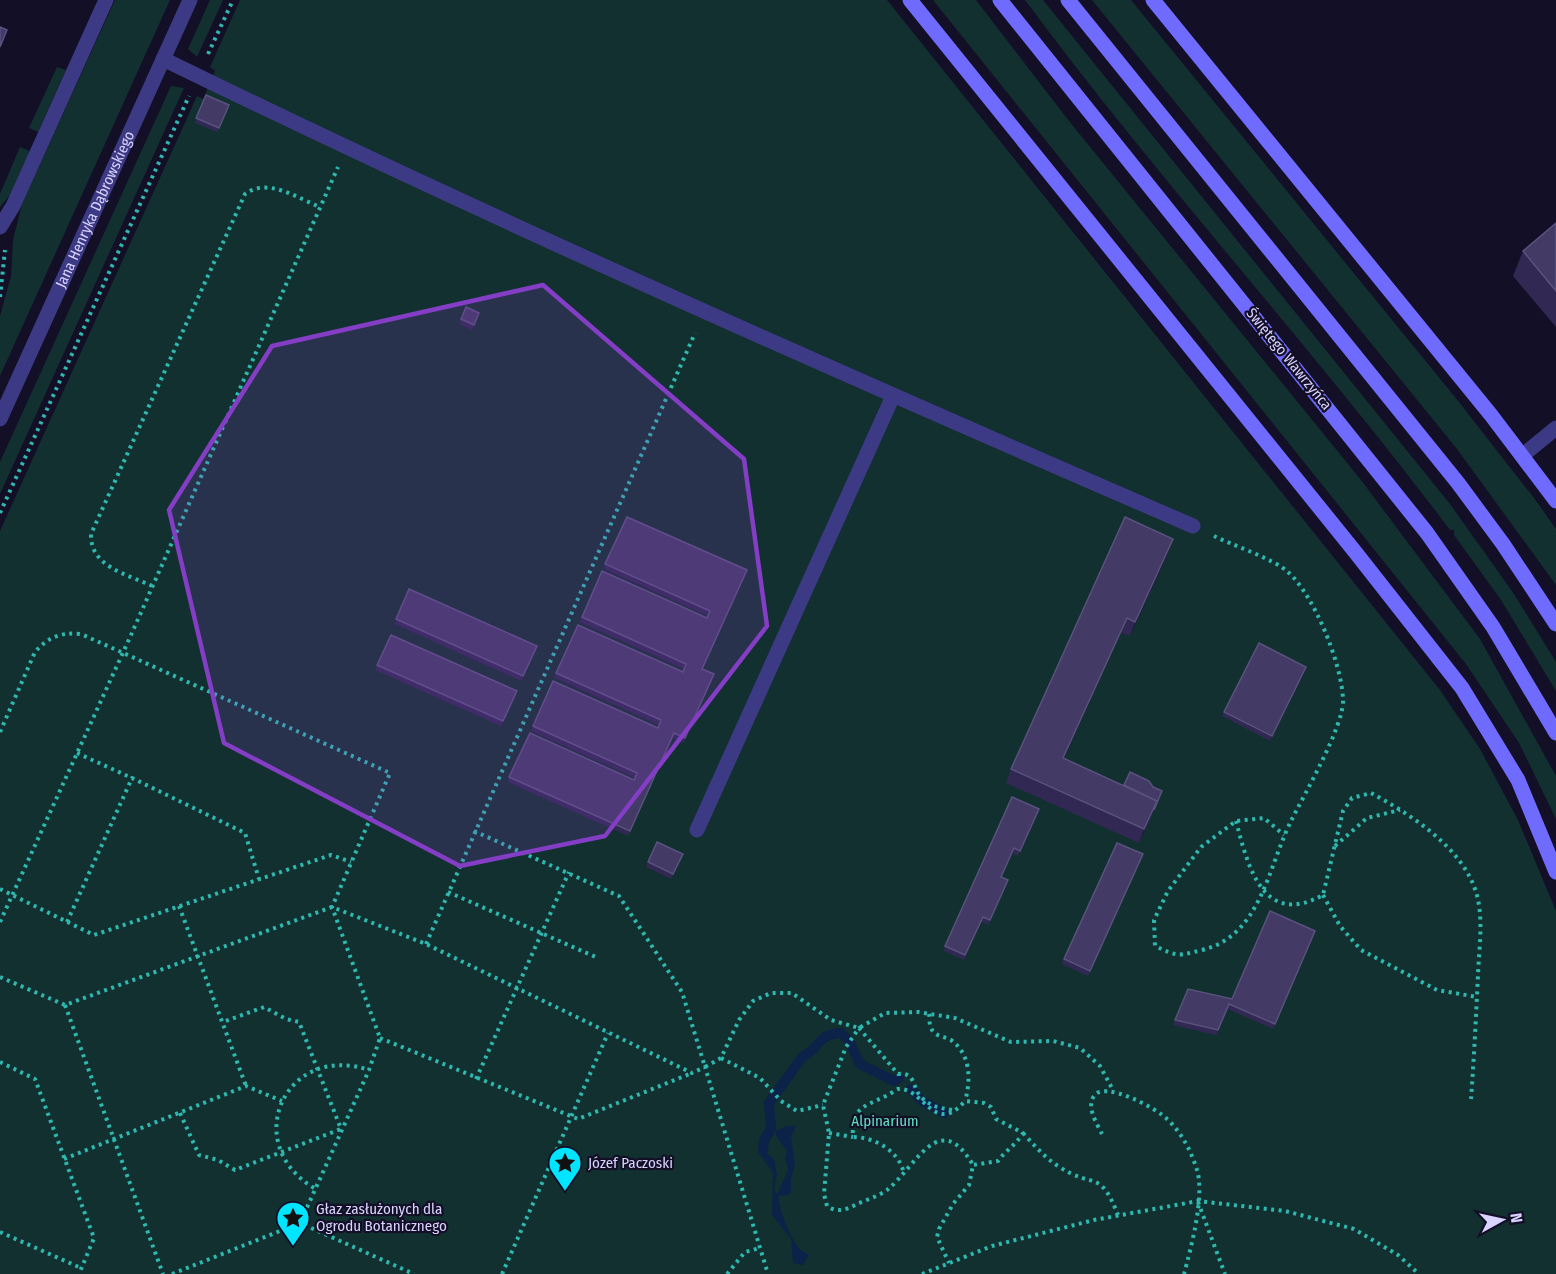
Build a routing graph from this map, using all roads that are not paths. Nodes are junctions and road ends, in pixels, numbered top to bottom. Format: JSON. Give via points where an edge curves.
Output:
{"nodes":[{"id":1,"x":106,"y":0,"type":"edge"},
{"id":2,"x":190,"y":0,"type":"edge"},
{"id":3,"x":910,"y":0,"type":"edge"},
{"id":4,"x":1000,"y":0,"type":"edge"},
{"id":5,"x":1068,"y":0,"type":"edge"},
{"id":6,"x":1153,"y":0,"type":"edge"},
{"id":7,"x":163,"y":59,"type":"junction"},
{"id":8,"x":3,"y":223,"type":"edge"},
{"id":9,"x":893,"y":396,"type":"junction"},
{"id":10,"x":0,"y":419,"type":"edge"},
{"id":11,"x":1556,"y":428,"type":"edge"},
{"id":12,"x":1523,"y":455,"type":"junction"},
{"id":13,"x":1556,"y":501,"type":"edge"},
{"id":14,"x":1193,"y":526,"type":"road end"},
{"id":15,"x":1556,"y":624,"type":"edge"},
{"id":16,"x":1556,"y":734,"type":"edge"},
{"id":17,"x":698,"y":830,"type":"dead end"},
{"id":18,"x":1556,"y":872,"type":"edge"}],
"edges":[{"from":1,"to":8,"type":"street"},
{"from":2,"to":7,"type":"street","name":"Jana Henryka Dąbrowskiego"},
{"from":3,"to":18,"type":"main road","via":[[1462,688],[1518,780]]},
{"from":4,"to":16,"type":"main road","name":"Świętego Wawrzyńca","via":[[1427,533],[1493,627]]},
{"from":5,"to":15,"type":"main road","via":[[1450,473]]},
{"from":6,"to":12,"type":"main road"},
{"from":7,"to":9,"type":"street","via":[[346,148]]},
{"from":7,"to":10,"type":"street","name":"Jana Henryka Dąbrowskiego"},
{"from":9,"to":14,"type":"street"},
{"from":9,"to":17,"type":"street"},
{"from":11,"to":12,"type":"street"},
{"from":12,"to":13,"type":"main road"}]}
